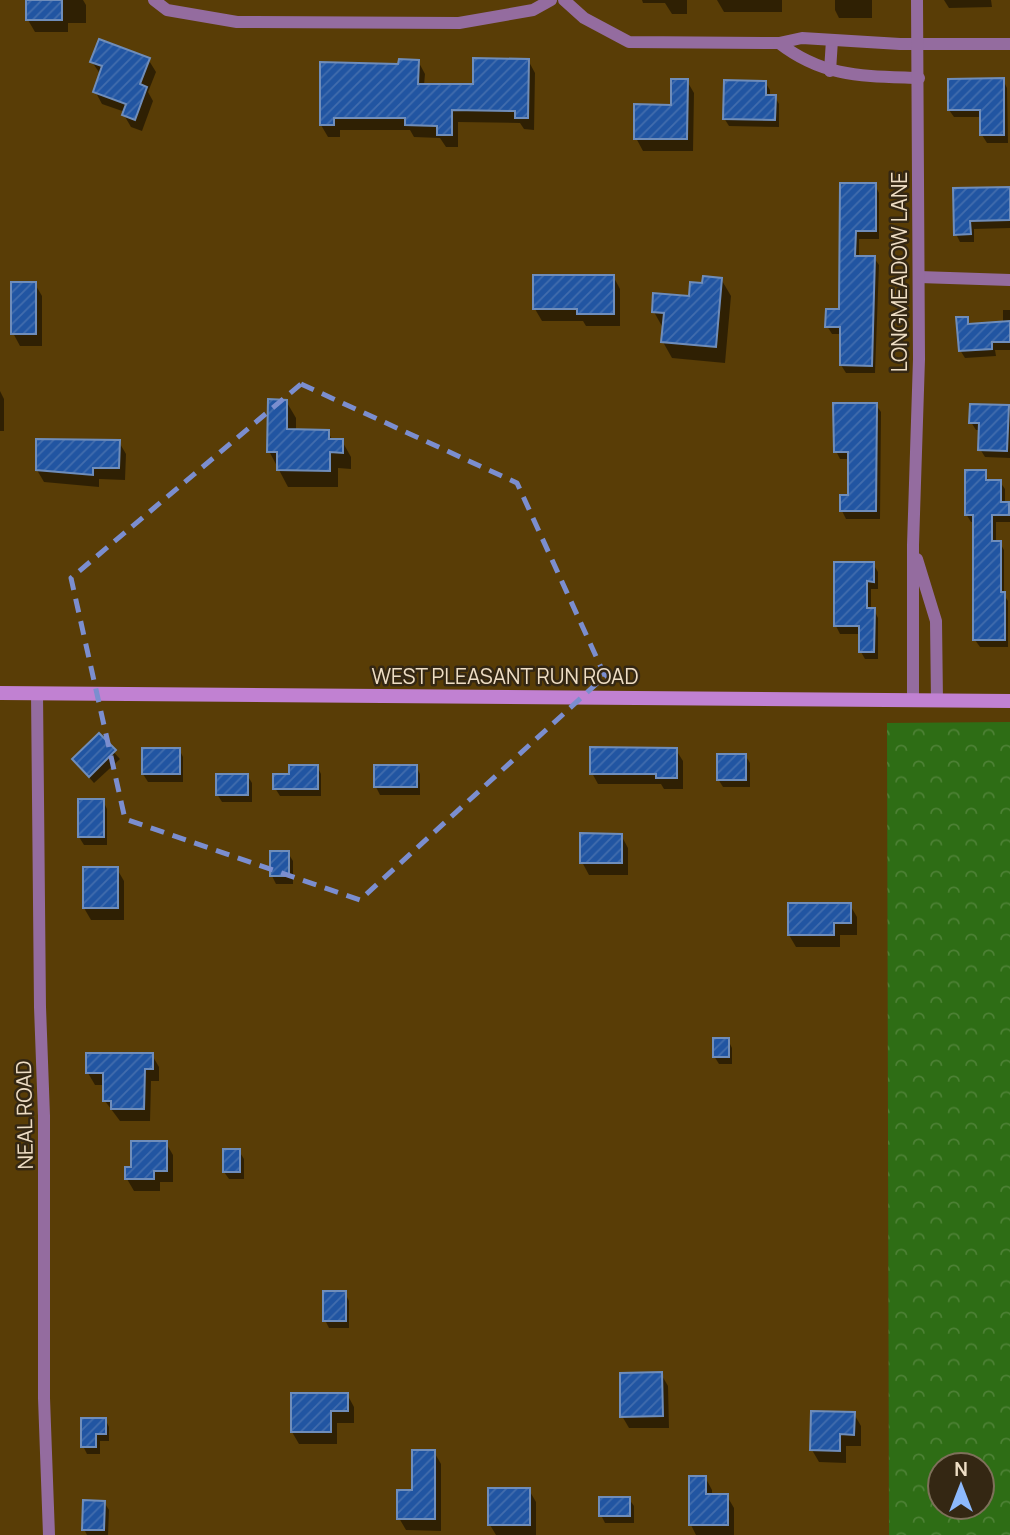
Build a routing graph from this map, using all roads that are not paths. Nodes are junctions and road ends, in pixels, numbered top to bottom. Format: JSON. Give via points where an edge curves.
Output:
{"nodes":[{"id":1,"x":154,"y":0,"type":"edge"},
{"id":2,"x":551,"y":0,"type":"edge"},
{"id":3,"x":564,"y":0,"type":"edge"},
{"id":4,"x":917,"y":0,"type":"edge"},
{"id":5,"x":832,"y":40,"type":"junction"},
{"id":6,"x":779,"y":43,"type":"junction"},
{"id":7,"x":918,"y":44,"type":"junction"},
{"id":8,"x":1010,"y":44,"type":"edge"},
{"id":9,"x":830,"y":71,"type":"junction"},
{"id":10,"x":919,"y":78,"type":"junction"},
{"id":11,"x":919,"y":277,"type":"junction"},
{"id":12,"x":1010,"y":280,"type":"edge"},
{"id":13,"x":913,"y":545,"type":"junction"},
{"id":14,"x":0,"y":693,"type":"edge"},
{"id":15,"x":37,"y":693,"type":"junction"},
{"id":16,"x":914,"y":701,"type":"junction"},
{"id":17,"x":937,"y":701,"type":"junction"},
{"id":18,"x":1010,"y":701,"type":"edge"},
{"id":19,"x":49,"y":1535,"type":"edge"}],
"edges":[{"from":1,"to":2,"type":"street","via":[[167,10],[237,22],[459,23],[533,10]]},
{"from":3,"to":6,"type":"street","via":[[584,18],[629,42]]},
{"from":4,"to":7,"type":"street","name":"LONGMEADOW LANE"},
{"from":5,"to":6,"type":"street","via":[[802,38]]},
{"from":5,"to":7,"type":"street"},
{"from":5,"to":9,"type":"street"},
{"from":6,"to":9,"type":"street","via":[[797,57]]},
{"from":7,"to":8,"type":"street"},
{"from":7,"to":10,"type":"street","name":"LONGMEADOW LANE"},
{"from":9,"to":10,"type":"street"},
{"from":10,"to":11,"type":"street","name":"LONGMEADOW LANE"},
{"from":11,"to":12,"type":"street"},
{"from":11,"to":13,"type":"street","name":"LONGMEADOW LANE"},
{"from":13,"to":16,"type":"street","name":"LONGMEADOW LANE"},
{"from":13,"to":17,"type":"street","name":"LONGMEADOW LANE","via":[[936,621]]},
{"from":14,"to":15,"type":"main road","name":"WEST PLEASANT RUN ROAD"},
{"from":15,"to":16,"type":"main road","name":"WEST PLEASANT RUN ROAD"},
{"from":15,"to":19,"type":"street","name":"NEAL ROAD"},
{"from":16,"to":17,"type":"main road","name":"WEST PLEASANT RUN ROAD"},
{"from":17,"to":18,"type":"main road","name":"WEST PLEASANT RUN ROAD"}]}
